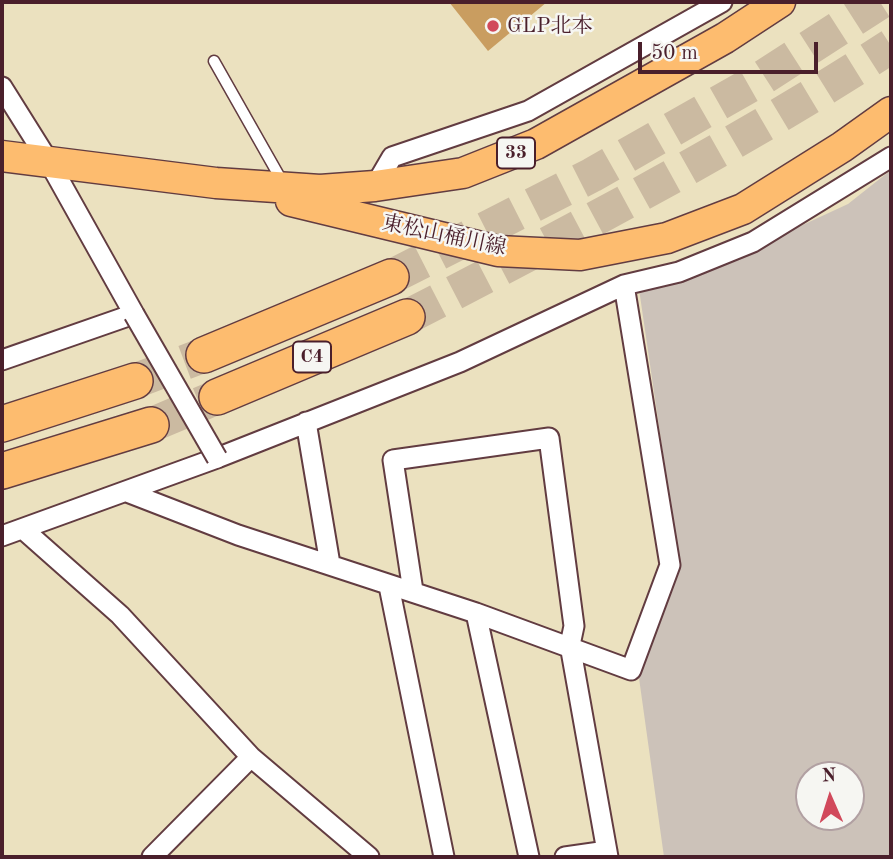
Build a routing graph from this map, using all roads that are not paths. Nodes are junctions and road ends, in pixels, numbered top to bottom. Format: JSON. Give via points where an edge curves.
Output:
{"nodes":[{"id":1,"x":722,"y":2,"type":"edge"},
{"id":2,"x":780,"y":2,"type":"edge"},
{"id":3,"x":214,"y":61,"type":"dead end"},
{"id":4,"x":2,"y":87,"type":"edge"},
{"id":5,"x":891,"y":112,"type":"edge"},
{"id":6,"x":2,"y":156,"type":"edge"},
{"id":7,"x":891,"y":157,"type":"edge"},
{"id":8,"x":49,"y":162,"type":"junction"},
{"id":9,"x":216,"y":183,"type":"junction"},
{"id":10,"x":375,"y":186,"type":"junction"},
{"id":11,"x":285,"y":188,"type":"junction"},
{"id":12,"x":391,"y":277,"type":"tunnel mouth"},
{"id":13,"x":624,"y":285,"type":"junction"},
{"id":14,"x":134,"y":314,"type":"junction"},
{"id":15,"x":407,"y":317,"type":"tunnel mouth"},
{"id":16,"x":204,"y":355,"type":"tunnel mouth"},
{"id":17,"x":2,"y":360,"type":"edge"},
{"id":18,"x":135,"y":381,"type":"tunnel mouth"},
{"id":19,"x":217,"y":397,"type":"tunnel mouth"},
{"id":20,"x":306,"y":422,"type":"junction"},
{"id":21,"x":2,"y":424,"type":"edge"},
{"id":22,"x":151,"y":425,"type":"tunnel mouth"},
{"id":23,"x":217,"y":458,"type":"junction"},
{"id":24,"x":2,"y":471,"type":"edge"},
{"id":25,"x":127,"y":492,"type":"junction"},
{"id":26,"x":24,"y":530,"type":"junction"},
{"id":27,"x":2,"y":536,"type":"edge"},
{"id":28,"x":330,"y":564,"type":"junction"},
{"id":29,"x":389,"y":586,"type":"junction"},
{"id":30,"x":413,"y":591,"type":"junction"},
{"id":31,"x":476,"y":612,"type":"junction"},
{"id":32,"x":570,"y":645,"type":"junction"},
{"id":33,"x":251,"y":757,"type":"junction"},
{"id":34,"x":607,"y":854,"type":"edge"},
{"id":35,"x":152,"y":857,"type":"edge"},
{"id":36,"x":369,"y":857,"type":"edge"},
{"id":37,"x":444,"y":857,"type":"edge"},
{"id":38,"x":530,"y":857,"type":"edge"},
{"id":39,"x":565,"y":857,"type":"edge"}],
"edges":[{"from":1,"to":10,"type":"street","name":"東松山桶川線","number":"33","via":[[528,111],[393,157]]},
{"from":2,"to":10,"type":"main road","name":"東松山桶川線","number":"33","via":[[536,144],[463,173]]},
{"from":3,"to":11,"type":"lane"},
{"from":4,"to":8,"type":"street"},
{"from":5,"to":9,"type":"main road","name":"東松山桶川線","number":"33","via":[[743,209],[667,238],[580,255],[498,251]]},
{"from":6,"to":8,"type":"main road","name":"東松山桶川線","number":"33"},
{"from":7,"to":13,"type":"street","via":[[752,242],[679,272]]},
{"from":8,"to":9,"type":"main road","name":"東松山桶川線","number":"33"},
{"from":8,"to":14,"type":"street"},
{"from":9,"to":11,"type":"main road","name":"東松山桶川線","number":"33"},
{"from":10,"to":11,"type":"main road","name":"東松山桶川線","number":"33"},
{"from":12,"to":16,"type":"highway","number":"C4"},
{"from":13,"to":20,"type":"street","via":[[460,362]]},
{"from":13,"to":32,"type":"street","via":[[670,565],[631,670]]},
{"from":14,"to":17,"type":"street"},
{"from":14,"to":23,"type":"street","bridge":true},
{"from":15,"to":19,"type":"highway","number":"C4"},
{"from":18,"to":21,"type":"highway"},
{"from":20,"to":23,"type":"street"},
{"from":20,"to":28,"type":"street"},
{"from":22,"to":24,"type":"highway"},
{"from":23,"to":25,"type":"street"},
{"from":25,"to":26,"type":"street"},
{"from":25,"to":28,"type":"street"},
{"from":26,"to":27,"type":"street"},
{"from":26,"to":33,"type":"street","via":[[120,615]]},
{"from":28,"to":29,"type":"street"},
{"from":29,"to":30,"type":"street"},
{"from":29,"to":37,"type":"street"},
{"from":30,"to":31,"type":"street"},
{"from":30,"to":32,"type":"street","via":[[393,460],[549,438],[574,626]]},
{"from":31,"to":32,"type":"street"},
{"from":31,"to":38,"type":"street"},
{"from":32,"to":34,"type":"street"},
{"from":33,"to":35,"type":"street"},
{"from":33,"to":36,"type":"street"},
{"from":34,"to":39,"type":"street"}]}
